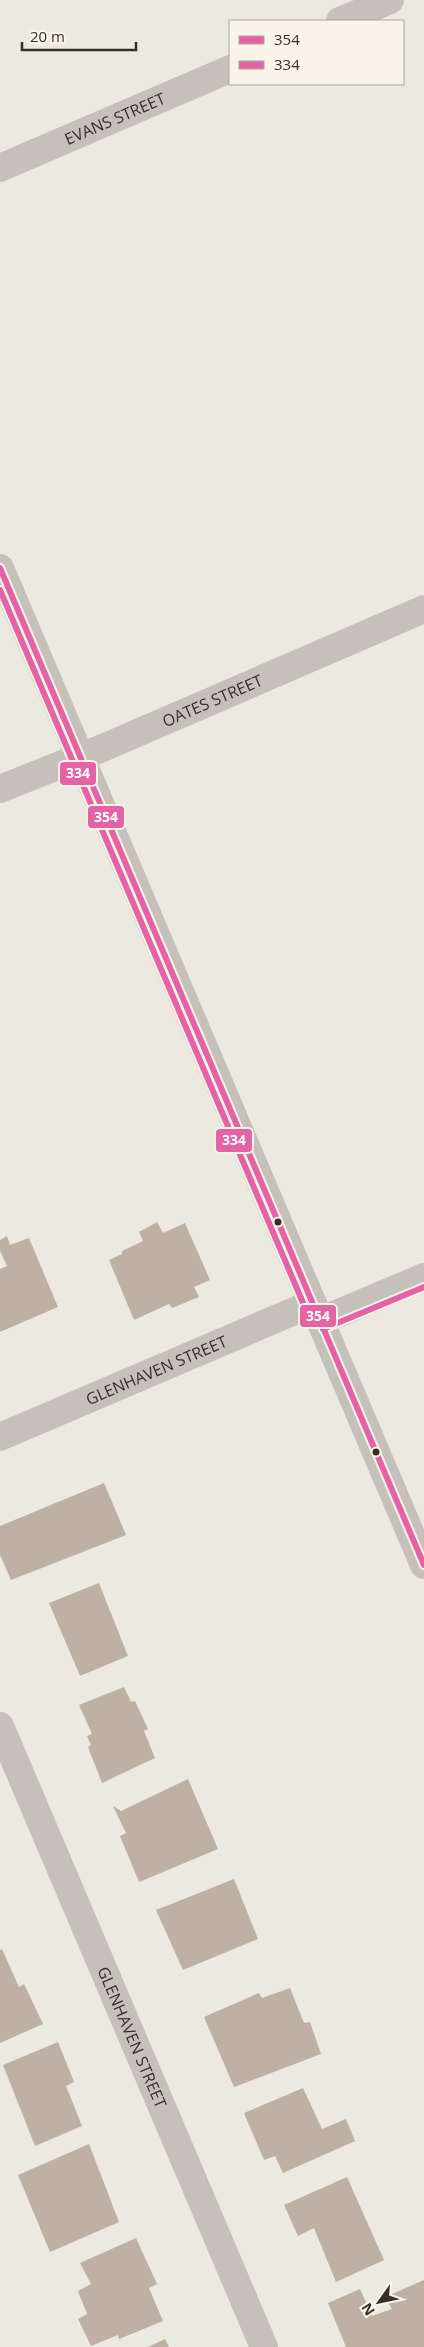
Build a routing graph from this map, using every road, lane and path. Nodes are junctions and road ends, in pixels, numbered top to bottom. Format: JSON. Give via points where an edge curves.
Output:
{"nodes":[{"id":1,"x":390,"y":0,"type":"edge"},
{"id":2,"x":342,"y":20,"type":"edge"},
{"id":3,"x":229,"y":69,"type":"edge"},
{"id":4,"x":0,"y":168,"type":"edge"},
{"id":5,"x":0,"y":568,"type":"edge"},
{"id":6,"x":424,"y":609,"type":"edge"},
{"id":7,"x":81,"y":756,"type":"junction"},
{"id":8,"x":0,"y":789,"type":"edge"},
{"id":9,"x":424,"y":1277,"type":"edge"},
{"id":10,"x":316,"y":1312,"type":"junction"},
{"id":11,"x":0,"y":1437,"type":"edge"},
{"id":12,"x":424,"y":1565,"type":"edge"},
{"id":13,"x":0,"y":1726,"type":"edge"},
{"id":14,"x":264,"y":2347,"type":"edge"}],
"edges":[{"from":1,"to":2,"type":"street"},
{"from":3,"to":4,"type":"street","name":"EVANS STREET"},
{"from":5,"to":7,"type":"street"},
{"from":6,"to":7,"type":"street","name":"OATES STREET"},
{"from":7,"to":8,"type":"street","name":"OATES STREET"},
{"from":7,"to":10,"type":"street"},
{"from":9,"to":10,"type":"street","name":"GLENHAVEN STREET"},
{"from":10,"to":11,"type":"street","name":"GLENHAVEN STREET"},
{"from":10,"to":12,"type":"street"},
{"from":13,"to":14,"type":"street","name":"GLENHAVEN STREET"}]}
